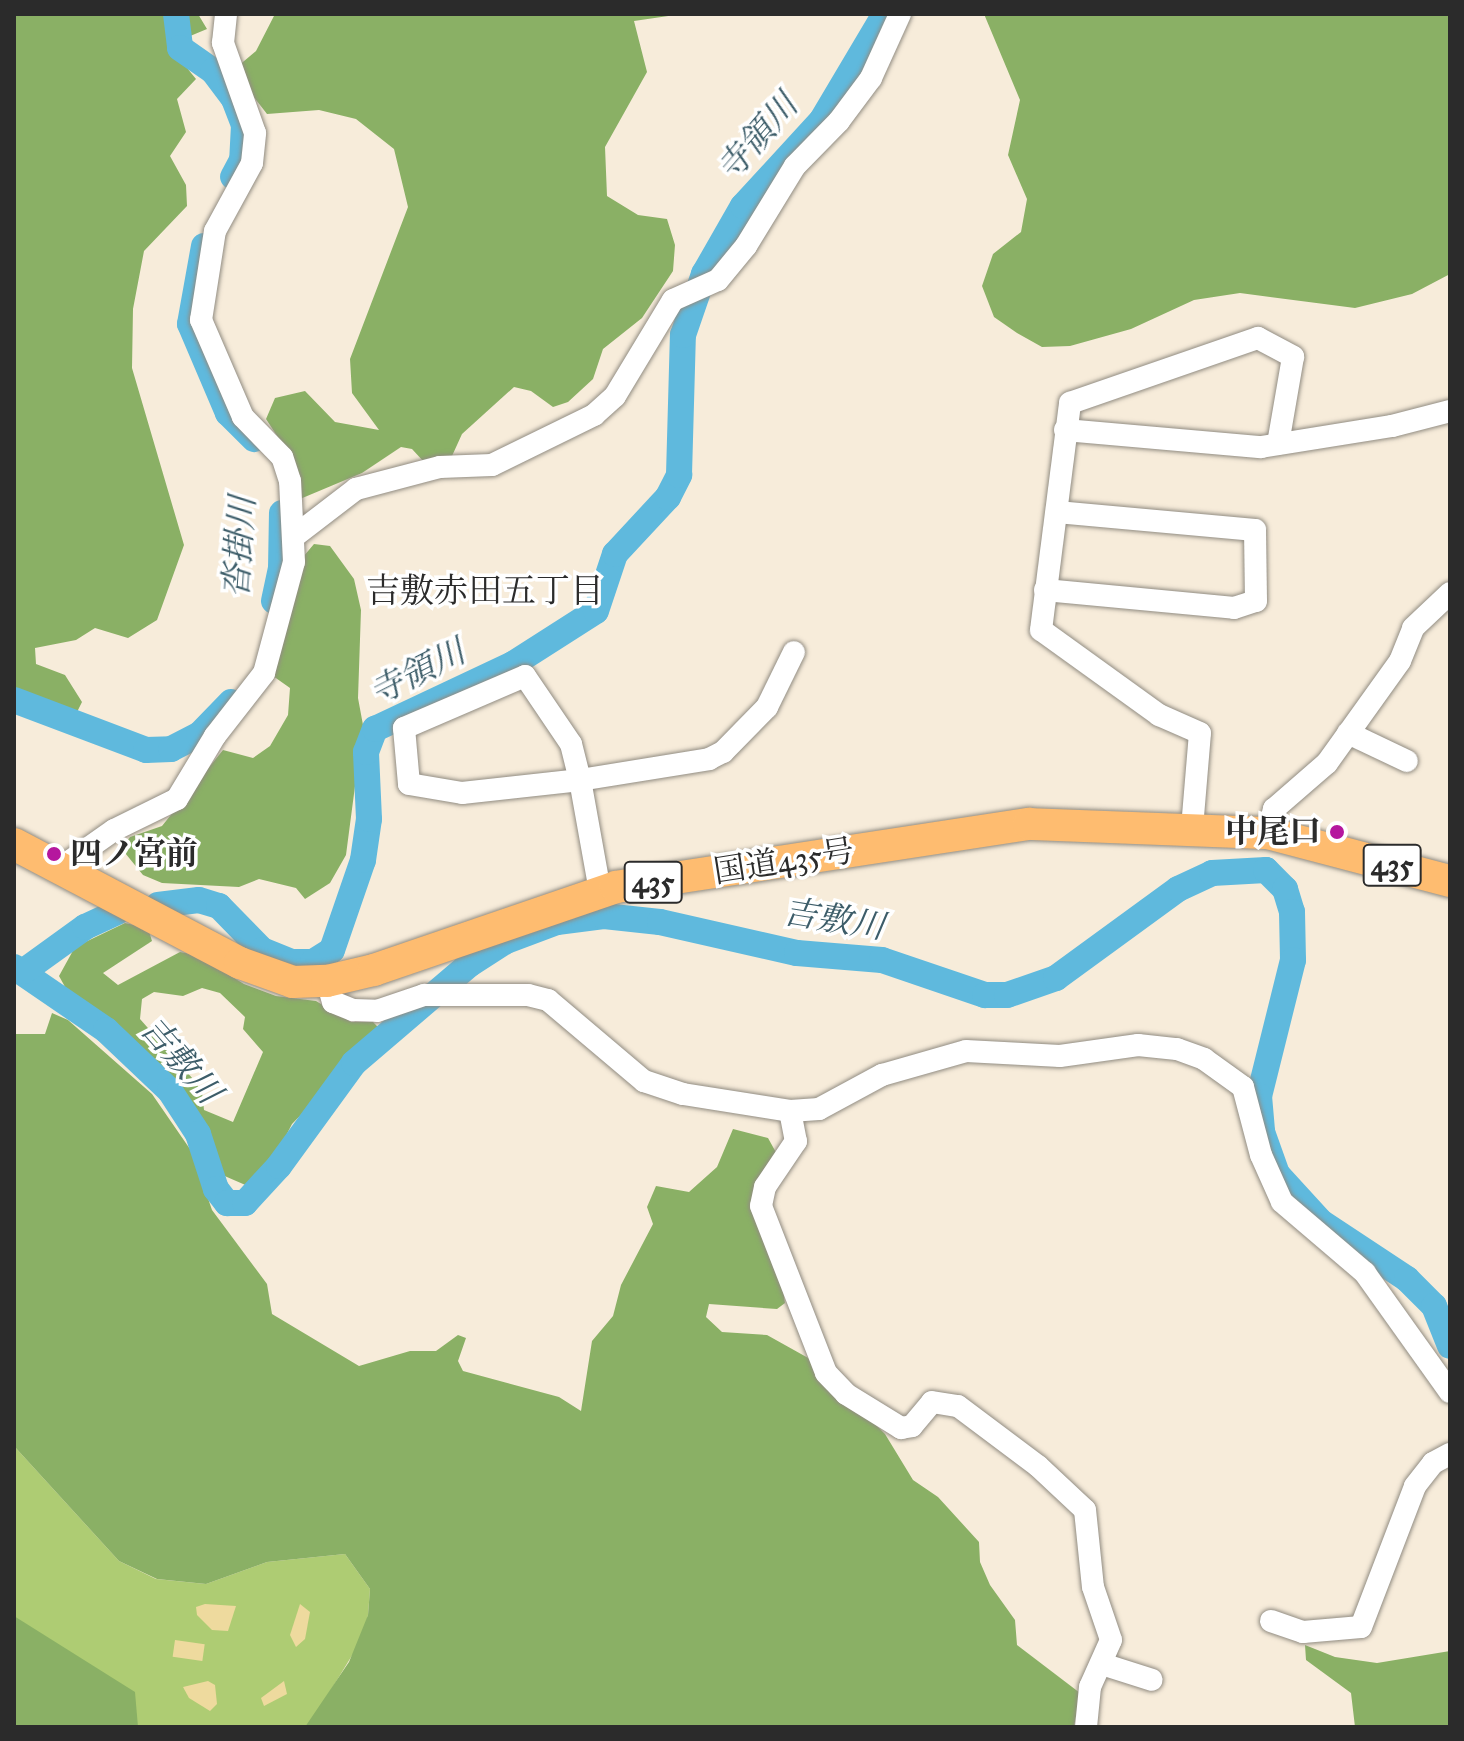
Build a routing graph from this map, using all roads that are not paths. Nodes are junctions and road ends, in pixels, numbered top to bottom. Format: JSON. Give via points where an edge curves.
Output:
{"nodes":[{"id":1,"x":226,"y":14,"type":"edge"},
{"id":2,"x":900,"y":14,"type":"edge"},
{"id":3,"x":1450,"y":411,"type":"edge"},
{"id":4,"x":1065,"y":430,"type":"junction"},
{"id":5,"x":1278,"y":444,"type":"junction"},
{"id":6,"x":1057,"y":512,"type":"junction"},
{"id":7,"x":296,"y":535,"type":"junction"},
{"id":8,"x":1045,"y":590,"type":"junction"},
{"id":9,"x":1450,"y":593,"type":"edge"},
{"id":10,"x":794,"y":652,"type":"dead end"},
{"id":11,"x":1348,"y":733,"type":"junction"},
{"id":12,"x":1407,"y":761,"type":"dead end"},
{"id":13,"x":580,"y":780,"type":"junction"},
{"id":14,"x":1192,"y":828,"type":"junction"},
{"id":15,"x":1268,"y":833,"type":"junction"},
{"id":16,"x":14,"y":844,"type":"edge"},
{"id":17,"x":60,"y":868,"type":"junction"},
{"id":18,"x":1450,"y":881,"type":"edge"},
{"id":19,"x":600,"y":891,"type":"junction"},
{"id":20,"x":327,"y":981,"type":"junction"},
{"id":21,"x":790,"y":1111,"type":"junction"},
{"id":22,"x":1450,"y":1392,"type":"edge"},
{"id":23,"x":1450,"y":1454,"type":"edge"},
{"id":24,"x":1271,"y":1621,"type":"dead end"},
{"id":25,"x":1102,"y":1664,"type":"junction"},
{"id":26,"x":1152,"y":1680,"type":"dead end"},
{"id":27,"x":1086,"y":1727,"type":"edge"}],
"edges":[{"from":1,"to":7,"type":"street","via":[[223,43],[255,133],[252,163],[215,231],[201,320],[243,417],[282,457]]},
{"from":2,"to":7,"type":"street","via":[[871,78],[795,166],[746,246],[712,283],[673,300],[615,396],[594,415],[492,465],[440,467],[356,489]]},
{"from":3,"to":5,"type":"street"},
{"from":4,"to":5,"type":"street","via":[[1261,447]]},
{"from":4,"to":5,"type":"street","via":[[1070,403],[1258,338],[1293,357]]},
{"from":4,"to":6,"type":"street"},
{"from":6,"to":8,"type":"street"},
{"from":6,"to":8,"type":"street","via":[[1255,530],[1256,601],[1234,608]]},
{"from":7,"to":17,"type":"street","via":[[274,648],[264,673],[215,736],[185,788],[177,799],[114,830]]},
{"from":8,"to":14,"type":"street","via":[[1041,630],[1159,715],[1200,733]]},
{"from":9,"to":11,"type":"street","via":[[1413,628],[1400,661]]},
{"from":10,"to":13,"type":"street","via":[[767,707],[723,752],[709,759]]},
{"from":11,"to":12,"type":"street"},
{"from":11,"to":15,"type":"street","via":[[1327,763],[1274,809]]},
{"from":13,"to":13,"type":"street","via":[[462,793],[416,788],[409,784],[401,735],[404,728],[525,676],[571,744]]},
{"from":13,"to":19,"type":"street"},
{"from":14,"to":15,"type":"highway","name":"国道435号","number":"435"},
{"from":14,"to":19,"type":"highway","name":"国道435号","number":"435","via":[[1029,824]]},
{"from":15,"to":18,"type":"highway","name":"国道435号","number":"435"},
{"from":16,"to":17,"type":"highway","name":"国道435号","number":"435"},
{"from":17,"to":20,"type":"highway","name":"国道435号","number":"435","via":[[251,967],[293,982]]},
{"from":19,"to":20,"type":"highway","name":"国道435号","number":"435"},
{"from":20,"to":21,"type":"street","via":[[333,1002],[353,1010],[377,1011],[424,995],[528,995],[548,1000],[598,1047],[663,1090]]},
{"from":21,"to":22,"type":"street","via":[[819,1109],[882,1075],[966,1051],[1060,1056],[1158,1045],[1204,1059],[1243,1087],[1261,1155],[1282,1202],[1365,1273]]},
{"from":21,"to":25,"type":"street","via":[[796,1141],[765,1187],[761,1206],[826,1373],[856,1402],[901,1428],[912,1426],[932,1402],[958,1406],[1038,1466],[1085,1510],[1093,1587],[1111,1640]]},
{"from":23,"to":24,"type":"street","via":[[1433,1463],[1415,1486],[1361,1627],[1303,1632]]},
{"from":25,"to":26,"type":"street"},
{"from":25,"to":27,"type":"street","via":[[1090,1687]]}]}
